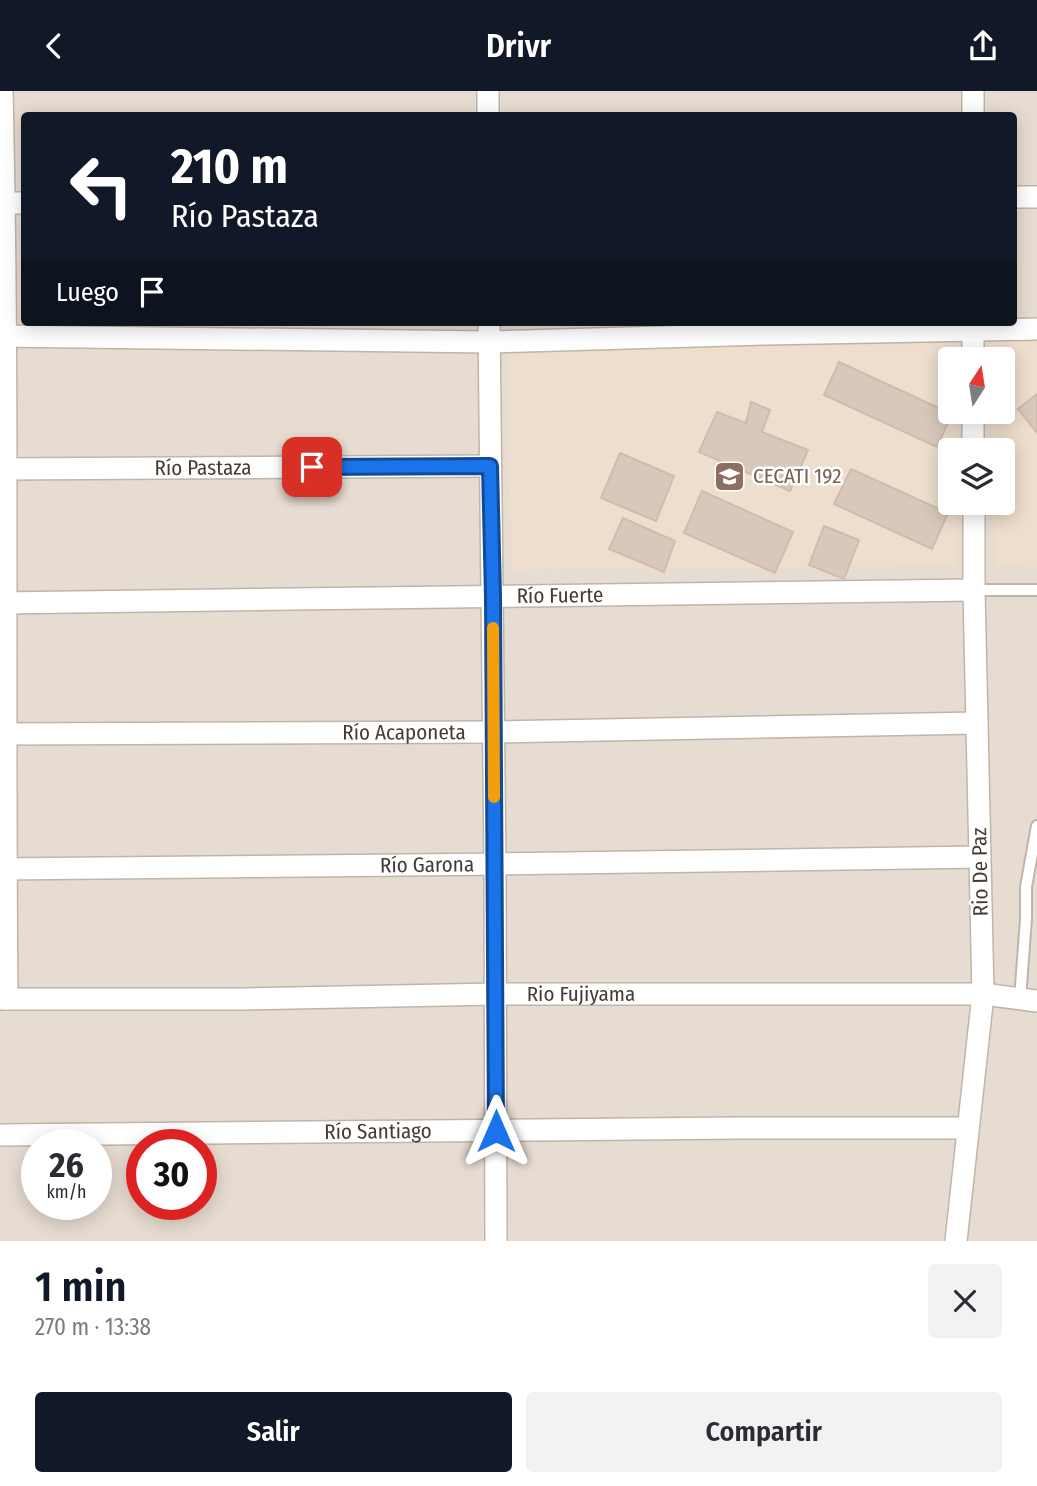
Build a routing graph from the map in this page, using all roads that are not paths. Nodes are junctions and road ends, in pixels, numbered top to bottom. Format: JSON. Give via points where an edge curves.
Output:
{"nodes":[{"id":1,"x":2,"y":91,"type":"edge"},
{"id":2,"x":488,"y":91,"type":"edge"},
{"id":3,"x":973,"y":91,"type":"edge"},
{"id":4,"x":488,"y":112,"type":"edge"},
{"id":5,"x":973,"y":112,"type":"edge"},
{"id":6,"x":1017,"y":197,"type":"edge"},
{"id":7,"x":1037,"y":197,"type":"edge"},
{"id":8,"x":10,"y":203,"type":"edge"},
{"id":9,"x":973,"y":326,"type":"edge"},
{"id":10,"x":1037,"y":329,"type":"edge"},
{"id":11,"x":489,"y":332,"type":"edge"},
{"id":12,"x":3,"y":336,"type":"edge"},
{"id":13,"x":973,"y":347,"type":"edge"},
{"id":14,"x":490,"y":466,"type":"junction"},
{"id":15,"x":3,"y":469,"type":"edge"},
{"id":16,"x":974,"y":515,"type":"edge"},
{"id":17,"x":974,"y":590,"type":"junction"},
{"id":18,"x":1037,"y":590,"type":"edge"},
{"id":19,"x":493,"y":596,"type":"junction"},
{"id":20,"x":4,"y":603,"type":"edge"},
{"id":21,"x":977,"y":723,"type":"junction"},
{"id":22,"x":493,"y":731,"type":"junction"},
{"id":23,"x":3,"y":734,"type":"edge"},
{"id":24,"x":1037,"y":826,"type":"edge"},
{"id":25,"x":980,"y":857,"type":"junction"},
{"id":26,"x":495,"y":865,"type":"junction"},
{"id":27,"x":3,"y":869,"type":"edge"},
{"id":28,"x":1032,"y":920,"type":"edge"},
{"id":29,"x":496,"y":994,"type":"junction"},
{"id":30,"x":983,"y":994,"type":"junction"},
{"id":31,"x":4,"y":999,"type":"edge"},
{"id":32,"x":1029,"y":1000,"type":"edge"},
{"id":33,"x":968,"y":1128,"type":"junction"},
{"id":34,"x":496,"y":1131,"type":"junction"},
{"id":35,"x":0,"y":1135,"type":"edge"},
{"id":36,"x":496,"y":1241,"type":"edge"},
{"id":37,"x":956,"y":1241,"type":"edge"}],
"edges":[{"from":1,"to":8,"type":"street"},
{"from":2,"to":4,"type":"street"},
{"from":3,"to":5,"type":"street"},
{"from":6,"to":7,"type":"street"},
{"from":8,"to":12,"type":"street"},
{"from":9,"to":10,"type":"street"},
{"from":9,"to":11,"type":"street"},
{"from":9,"to":13,"type":"street"},
{"from":11,"to":12,"type":"street"},
{"from":11,"to":14,"type":"street"},
{"from":12,"to":15,"type":"street"},
{"from":14,"to":15,"type":"street","name":"Río Pastaza"},
{"from":14,"to":19,"type":"street"},
{"from":15,"to":20,"type":"street"},
{"from":16,"to":17,"type":"street","name":"Rio De Paz"},
{"from":17,"to":18,"type":"lane","name":"Río Fuerte"},
{"from":17,"to":19,"type":"street","name":"Río Fuerte"},
{"from":17,"to":21,"type":"street","name":"Rio De Paz"},
{"from":19,"to":20,"type":"street","name":"Río Fuerte"},
{"from":19,"to":22,"type":"street"},
{"from":20,"to":23,"type":"street"},
{"from":21,"to":22,"type":"street","name":"Río Acaponeta"},
{"from":21,"to":25,"type":"street","name":"Rio De Paz"},
{"from":22,"to":23,"type":"street","name":"Río Acaponeta"},
{"from":22,"to":26,"type":"street"},
{"from":23,"to":27,"type":"street"},
{"from":24,"to":28,"type":"lane","via":[[1026,887]]},
{"from":25,"to":26,"type":"street","name":"Río Garona"},
{"from":25,"to":30,"type":"street","name":"Rio De Paz"},
{"from":26,"to":27,"type":"street","name":"Río Garona"},
{"from":26,"to":29,"type":"street"},
{"from":27,"to":31,"type":"street"},
{"from":28,"to":32,"type":"lane"},
{"from":29,"to":30,"type":"street","name":"Rio Fujiyama"},
{"from":29,"to":31,"type":"street","name":"Rio Fujiyama"},
{"from":29,"to":34,"type":"street"},
{"from":30,"to":32,"type":"street","name":"Rio Fujiyama"},
{"from":30,"to":33,"type":"street","name":"Rio De Paz"},
{"from":33,"to":34,"type":"street","name":"Río Santiago"},
{"from":33,"to":37,"type":"street","name":"Rio De Paz"},
{"from":34,"to":35,"type":"street","name":"Río Santiago"},
{"from":34,"to":36,"type":"street"}]}
